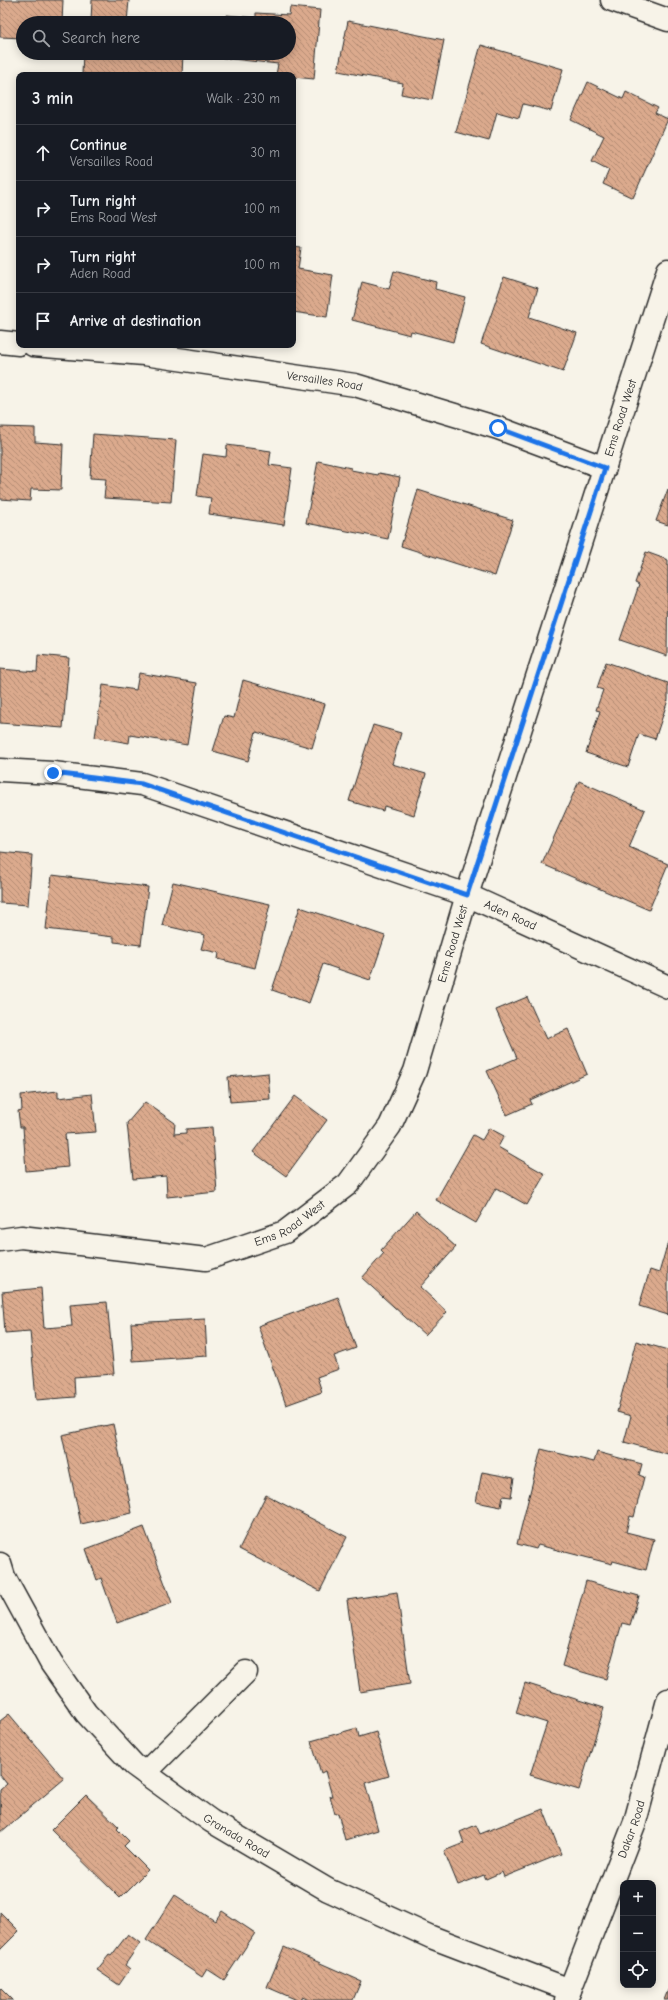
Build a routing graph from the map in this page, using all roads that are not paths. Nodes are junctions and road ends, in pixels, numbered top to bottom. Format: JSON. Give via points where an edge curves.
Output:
{"nodes":[{"id":1,"x":612,"y":0,"type":"edge"},
{"id":2,"x":668,"y":20,"type":"edge"},
{"id":3,"x":668,"y":270,"type":"edge"},
{"id":4,"x":0,"y":342,"type":"edge"},
{"id":5,"x":16,"y":344,"type":"edge"},
{"id":6,"x":70,"y":348,"type":"edge"},
{"id":7,"x":605,"y":468,"type":"junction"},
{"id":8,"x":0,"y":770,"type":"edge"},
{"id":9,"x":467,"y":895,"type":"junction"},
{"id":10,"x":668,"y":987,"type":"edge"},
{"id":11,"x":0,"y":1240,"type":"edge"},
{"id":12,"x":0,"y":1564,"type":"edge"},
{"id":13,"x":246,"y":1672,"type":"dead end"},
{"id":14,"x":668,"y":1700,"type":"edge"},
{"id":15,"x":145,"y":1773,"type":"junction"},
{"id":16,"x":568,"y":1995,"type":"edge"}],
"edges":[{"from":1,"to":2,"type":"street"},
{"from":3,"to":7,"type":"street","name":"Ems Road West"},
{"from":4,"to":5,"type":"street"},
{"from":6,"to":7,"type":"street","name":"Versailles Road","via":[[144,354],[355,385],[498,428]]},
{"from":7,"to":9,"type":"street","name":"Ems Road West"},
{"from":8,"to":9,"type":"street","name":"Aden Road","via":[[53,773],[142,784]]},
{"from":9,"to":10,"type":"street","name":"Aden Road"},
{"from":9,"to":11,"type":"street","name":"Ems Road West","via":[[415,1071],[390,1126],[348,1184],[285,1232],[206,1259],[21,1237]]},
{"from":12,"to":15,"type":"street","name":"Granada Road","via":[[4,1577],[51,1663],[86,1713],[134,1765]]},
{"from":13,"to":15,"type":"street"},
{"from":14,"to":16,"type":"street","name":"Dakar Road","via":[[635,1822]]},
{"from":15,"to":16,"type":"street","name":"Granada Road","via":[[211,1821],[328,1890]]}]}
